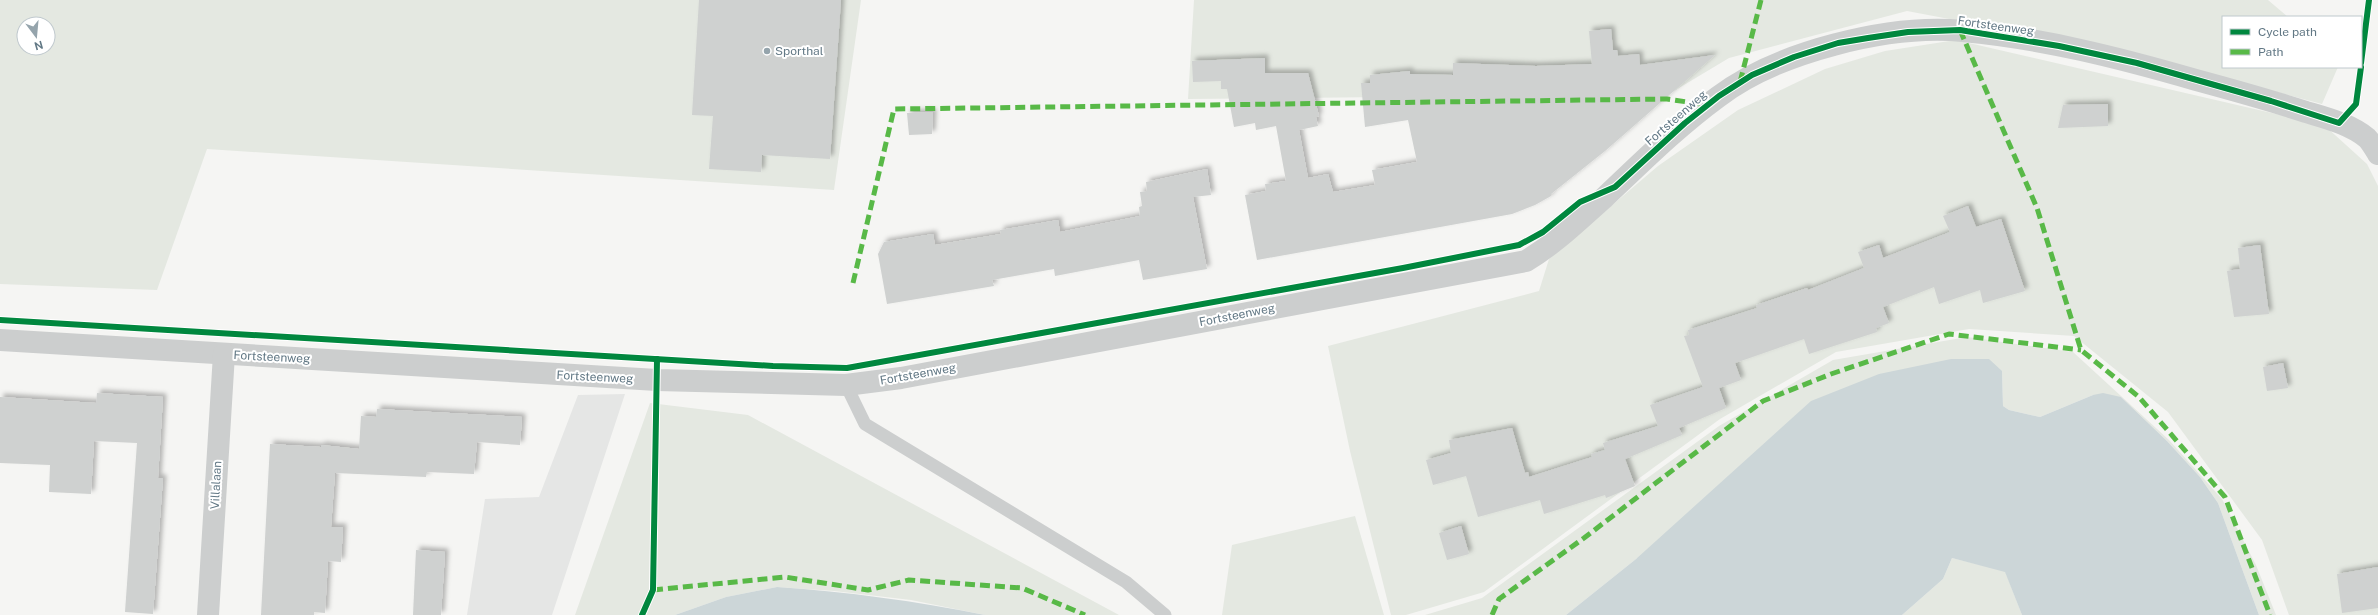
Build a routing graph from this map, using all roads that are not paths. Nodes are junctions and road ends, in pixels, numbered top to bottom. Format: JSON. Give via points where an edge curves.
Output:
{"nodes":[{"id":1,"x":2378,"y":154,"type":"edge"},
{"id":2,"x":0,"y":340,"type":"edge"},
{"id":3,"x":224,"y":354,"type":"junction"},
{"id":4,"x":846,"y":386,"type":"junction"},
{"id":5,"x":208,"y":615,"type":"edge"},
{"id":6,"x":1165,"y":615,"type":"edge"}],
"edges":[{"from":1,"to":4,"type":"street","name":"Fortsteenweg","via":[[2368,139],[2339,123],[2137,63],[2059,46],[1960,30],[1908,32],[1838,43],[1794,57],[1752,75],[1719,96],[1685,123],[1553,245],[1526,261],[901,378]]},
{"from":2,"to":3,"type":"street","name":"Fortsteenweg"},
{"from":3,"to":4,"type":"street","name":"Fortsteenweg","via":[[657,380]]},
{"from":3,"to":5,"type":"street","name":"Villalaan"},
{"from":4,"to":6,"type":"lane","via":[[865,424],[1126,582]]}]}
